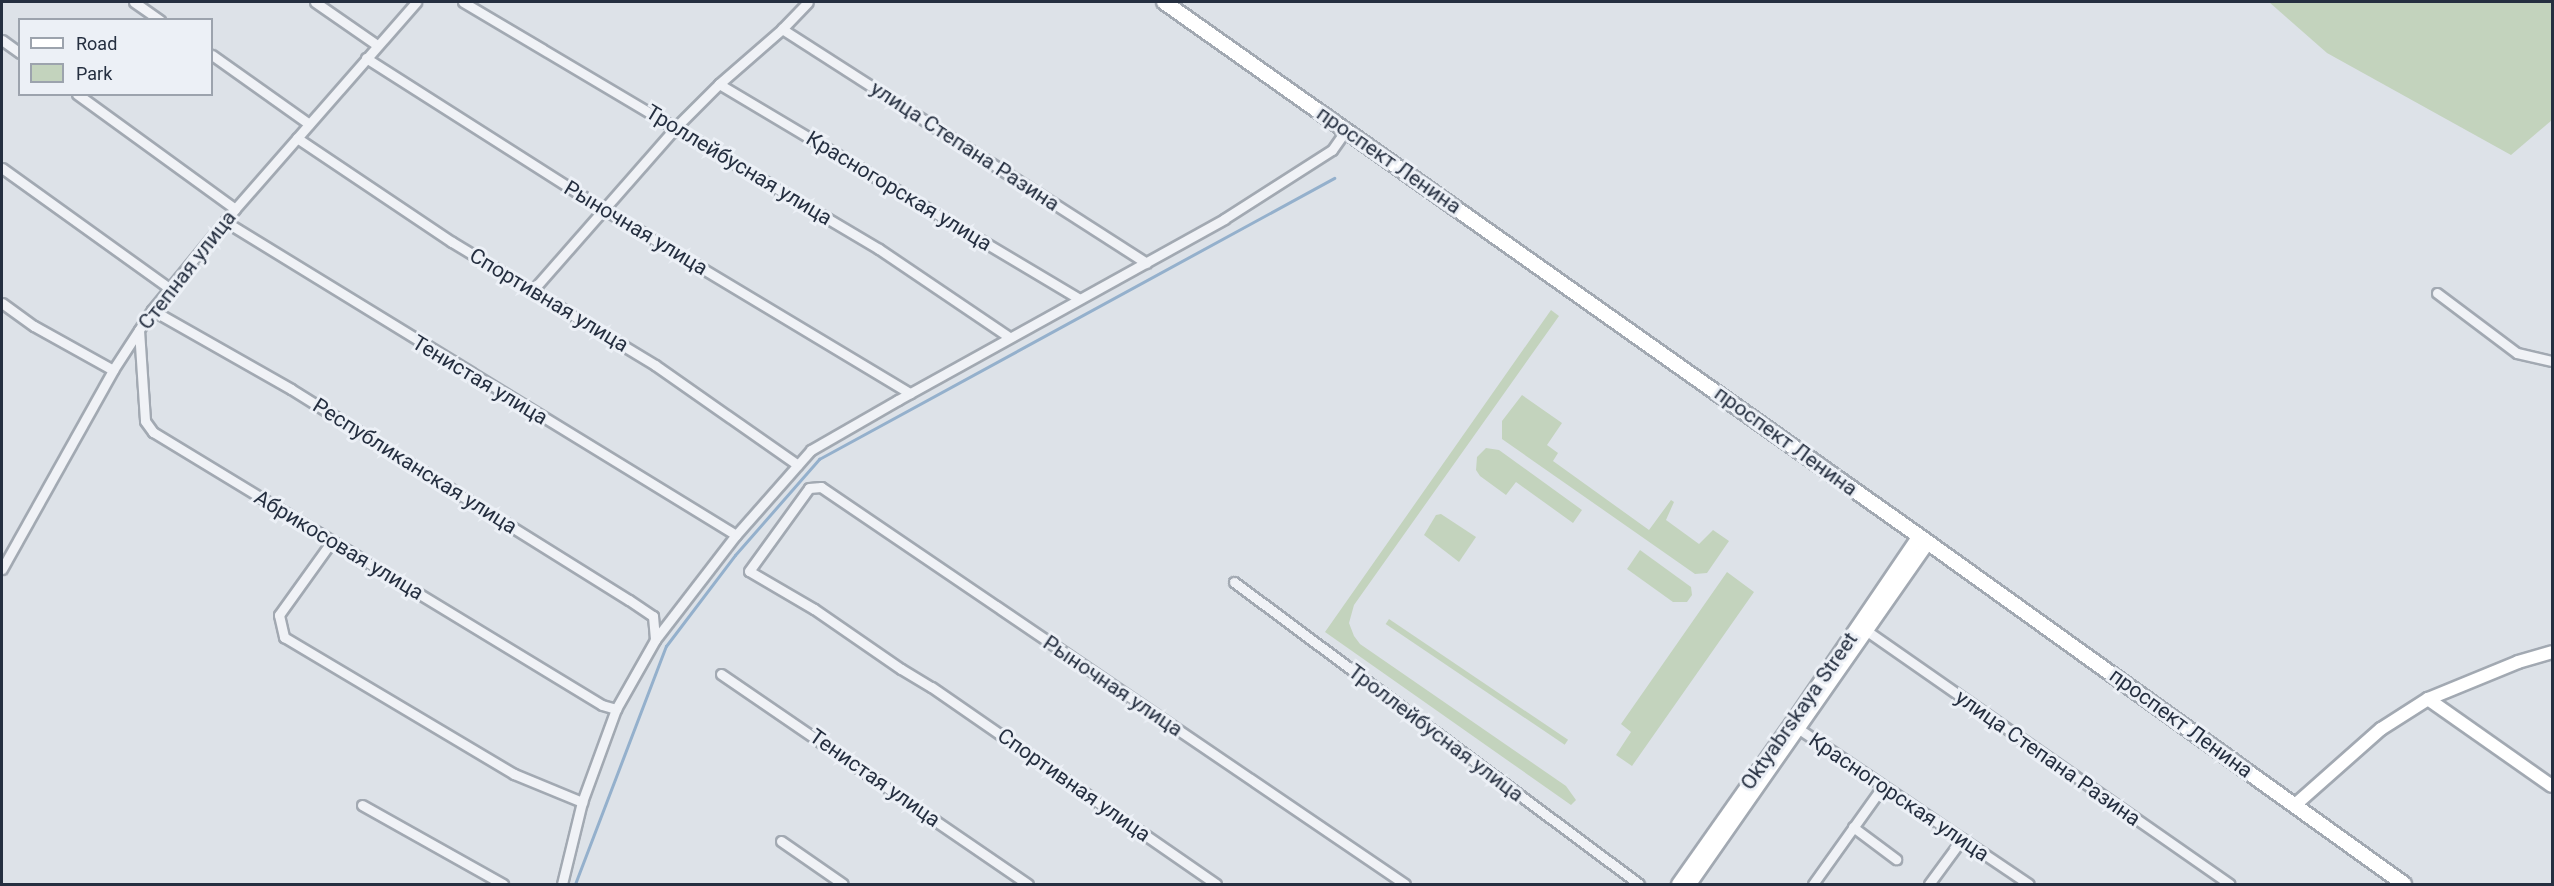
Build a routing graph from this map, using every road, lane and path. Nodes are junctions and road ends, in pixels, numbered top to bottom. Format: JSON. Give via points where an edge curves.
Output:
{"nodes":[{"id":1,"x":134,"y":2,"type":"edge"},
{"id":2,"x":315,"y":2,"type":"edge"},
{"id":3,"x":417,"y":2,"type":"edge"},
{"id":4,"x":463,"y":2,"type":"edge"},
{"id":5,"x":808,"y":2,"type":"edge"},
{"id":6,"x":1164,"y":2,"type":"edge"},
{"id":7,"x":157,"y":18,"type":"edge"},
{"id":8,"x":782,"y":29,"type":"junction"},
{"id":9,"x":2,"y":40,"type":"edge"},
{"id":10,"x":377,"y":45,"type":"junction"},
{"id":11,"x":18,"y":52,"type":"edge"},
{"id":12,"x":213,"y":56,"type":"edge"},
{"id":13,"x":366,"y":58,"type":"junction"},
{"id":14,"x":719,"y":84,"type":"junction"},
{"id":15,"x":80,"y":96,"type":"edge"},
{"id":16,"x":309,"y":124,"type":"junction"},
{"id":17,"x":676,"y":127,"type":"junction"},
{"id":18,"x":1346,"y":130,"type":"junction"},
{"id":19,"x":297,"y":138,"type":"junction"},
{"id":20,"x":2,"y":168,"type":"edge"},
{"id":21,"x":235,"y":209,"type":"junction"},
{"id":22,"x":605,"y":210,"type":"junction"},
{"id":23,"x":226,"y":222,"type":"junction"},
{"id":24,"x":1146,"y":263,"type":"junction"},
{"id":25,"x":169,"y":288,"type":"junction"},
{"id":26,"x":533,"y":290,"type":"junction"},
{"id":27,"x":2437,"y":294,"type":"dead end"},
{"id":28,"x":1079,"y":299,"type":"junction"},
{"id":29,"x":2,"y":303,"type":"edge"},
{"id":30,"x":152,"y":310,"type":"junction"},
{"id":31,"x":139,"y":330,"type":"junction"},
{"id":32,"x":1009,"y":337,"type":"junction"},
{"id":33,"x":2553,"y":361,"type":"edge"},
{"id":34,"x":113,"y":370,"type":"junction"},
{"id":35,"x":910,"y":393,"type":"junction"},
{"id":36,"x":798,"y":465,"type":"junction"},
{"id":37,"x":821,"y":487,"type":"joint"},
{"id":38,"x":736,"y":535,"type":"junction"},
{"id":39,"x":1924,"y":539,"type":"junction"},
{"id":40,"x":332,"y":541,"type":"junction"},
{"id":41,"x":2,"y":569,"type":"edge"},
{"id":42,"x":1234,"y":582,"type":"dead end"},
{"id":43,"x":1863,"y":628,"type":"junction"},
{"id":44,"x":656,"y":640,"type":"junction"},
{"id":45,"x":2553,"y":652,"type":"edge"},
{"id":46,"x":721,"y":674,"type":"dead end"},
{"id":47,"x":2428,"y":699,"type":"junction"},
{"id":48,"x":616,"y":709,"type":"junction"},
{"id":49,"x":1798,"y":729,"type":"junction"},
{"id":50,"x":1883,"y":786,"type":"junction"},
{"id":51,"x":2553,"y":786,"type":"edge"},
{"id":52,"x":582,"y":802,"type":"junction"},
{"id":53,"x":362,"y":805,"type":"dead end"},
{"id":54,"x":2295,"y":805,"type":"junction"},
{"id":55,"x":1854,"y":827,"type":"junction"},
{"id":56,"x":1962,"y":839,"type":"junction"},
{"id":57,"x":781,"y":841,"type":"dead end"},
{"id":58,"x":1896,"y":859,"type":"dead end"},
{"id":59,"x":503,"y":885,"type":"edge"},
{"id":60,"x":562,"y":885,"type":"edge"},
{"id":61,"x":843,"y":885,"type":"edge"},
{"id":62,"x":1028,"y":885,"type":"edge"},
{"id":63,"x":1216,"y":885,"type":"edge"},
{"id":64,"x":1405,"y":885,"type":"edge"},
{"id":65,"x":1639,"y":885,"type":"edge"},
{"id":66,"x":1678,"y":885,"type":"edge"},
{"id":67,"x":1690,"y":885,"type":"edge"},
{"id":68,"x":1813,"y":885,"type":"edge"},
{"id":69,"x":1929,"y":885,"type":"edge"},
{"id":70,"x":2029,"y":885,"type":"edge"},
{"id":71,"x":2230,"y":885,"type":"edge"},
{"id":72,"x":2404,"y":885,"type":"edge"}],
"edges":[{"from":1,"to":7,"type":"street"},
{"from":2,"to":10,"type":"street"},
{"from":3,"to":10,"type":"street","name":"Степная улица"},
{"from":4,"to":17,"type":"street","name":"Троллейбусная улица"},
{"from":5,"to":8,"type":"street"},
{"from":6,"to":18,"type":"main road","name":"проспект Ленина"},
{"from":8,"to":14,"type":"street"},
{"from":8,"to":24,"type":"street","name":"улица Степана Разина"},
{"from":9,"to":11,"type":"street"},
{"from":10,"to":13,"type":"street","name":"Степная улица"},
{"from":12,"to":16,"type":"street"},
{"from":13,"to":16,"type":"street","name":"Степная улица"},
{"from":13,"to":22,"type":"street","name":"Рыночная улица"},
{"from":14,"to":17,"type":"street"},
{"from":14,"to":28,"type":"street","name":"Красногорская улица"},
{"from":15,"to":21,"type":"street"},
{"from":16,"to":19,"type":"street","name":"Степная улица"},
{"from":17,"to":22,"type":"street"},
{"from":17,"to":32,"type":"street","name":"Троллейбусная улица","via":[[879,249]]},
{"from":18,"to":24,"type":"street","via":[[1332,150]]},
{"from":18,"to":39,"type":"main road","name":"проспект Ленина"},
{"from":19,"to":21,"type":"street","name":"Степная улица"},
{"from":19,"to":26,"type":"street","name":"Спортивная улица","via":[[452,242]]},
{"from":20,"to":25,"type":"street"},
{"from":21,"to":23,"type":"street","name":"Степная улица"},
{"from":22,"to":26,"type":"street"},
{"from":22,"to":35,"type":"street","name":"Рыночная улица"},
{"from":23,"to":25,"type":"street","name":"Степная улица"},
{"from":23,"to":38,"type":"street","name":"Тенистая улица"},
{"from":24,"to":28,"type":"street"},
{"from":25,"to":30,"type":"street","name":"Степная улица"},
{"from":26,"to":36,"type":"street","name":"Спортивная улица","via":[[655,365]]},
{"from":27,"to":33,"type":"street","via":[[2517,353]]},
{"from":28,"to":32,"type":"street"},
{"from":29,"to":34,"type":"street","via":[[33,326]]},
{"from":30,"to":31,"type":"street","name":"Степная улица"},
{"from":30,"to":44,"type":"street","name":"Республиканская улица","via":[[291,389],[629,600],[653,616]]},
{"from":31,"to":34,"type":"street","name":"Степная улица"},
{"from":31,"to":40,"type":"street","name":"Абрикосовая улица","via":[[145,421],[149,429]]},
{"from":32,"to":35,"type":"street"},
{"from":34,"to":41,"type":"street","name":"Степная улица"},
{"from":35,"to":36,"type":"street","via":[[811,450]]},
{"from":36,"to":38,"type":"street"},
{"from":37,"to":63,"type":"street","name":"Спортивная улица","via":[[809,489],[749,571],[931,687]]},
{"from":37,"to":64,"type":"street","name":"Рыночная улица"},
{"from":38,"to":44,"type":"street"},
{"from":39,"to":43,"type":"main road"},
{"from":39,"to":43,"type":"main road","name":"Oktyabrskaya Street","via":[[1869,610]]},
{"from":39,"to":54,"type":"main road","name":"проспект Ленина"},
{"from":40,"to":48,"type":"street","name":"Абрикосовая улица","via":[[602,705]]},
{"from":40,"to":52,"type":"street","via":[[279,615],[284,637],[514,774]]},
{"from":42,"to":65,"type":"street","name":"Троллейбусная улица"},
{"from":43,"to":49,"type":"main road"},
{"from":43,"to":66,"type":"main road","name":"Oktyabrskaya Street"},
{"from":43,"to":71,"type":"street","name":"улица Степана Разина"},
{"from":44,"to":48,"type":"street"},
{"from":45,"to":47,"type":"main road"},
{"from":46,"to":62,"type":"street","name":"Тенистая улица"},
{"from":47,"to":51,"type":"main road"},
{"from":47,"to":54,"type":"main road","via":[[2380,729]]},
{"from":48,"to":52,"type":"street"},
{"from":49,"to":50,"type":"street","name":"Красногорская улица"},
{"from":49,"to":67,"type":"main road"},
{"from":50,"to":55,"type":"street"},
{"from":50,"to":56,"type":"street","name":"Красногорская улица"},
{"from":52,"to":60,"type":"street"},
{"from":53,"to":59,"type":"street"},
{"from":54,"to":72,"type":"main road","name":"проспект Ленина"},
{"from":55,"to":58,"type":"street"},
{"from":55,"to":68,"type":"street"},
{"from":56,"to":69,"type":"street"},
{"from":56,"to":70,"type":"street","name":"Красногорская улица"},
{"from":57,"to":61,"type":"street"}]}
